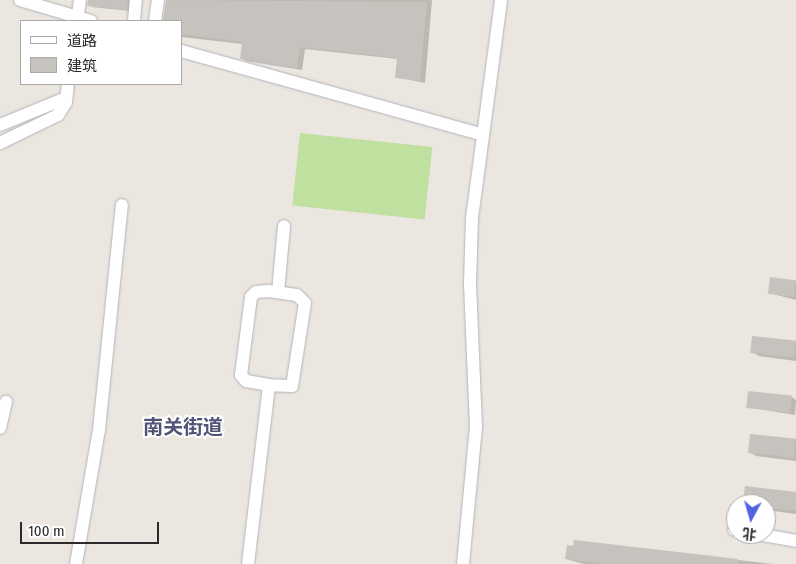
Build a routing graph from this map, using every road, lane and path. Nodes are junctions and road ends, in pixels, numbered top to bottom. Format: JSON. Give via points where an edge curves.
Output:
{"nodes":[{"id":1,"x":20,"y":0,"type":"edge"},
{"id":2,"x":80,"y":0,"type":"edge"},
{"id":3,"x":136,"y":0,"type":"edge"},
{"id":4,"x":158,"y":0,"type":"edge"},
{"id":5,"x":501,"y":0,"type":"edge"},
{"id":6,"x":78,"y":19,"type":"edge"},
{"id":7,"x":134,"y":20,"type":"edge"},
{"id":8,"x":155,"y":20,"type":"edge"},
{"id":9,"x":182,"y":51,"type":"edge"},
{"id":10,"x":68,"y":85,"type":"edge"},
{"id":11,"x":66,"y":98,"type":"junction"},
{"id":12,"x":0,"y":125,"type":"edge"},
{"id":13,"x":483,"y":135,"type":"junction"},
{"id":14,"x":0,"y":142,"type":"edge"},
{"id":15,"x":122,"y":205,"type":"dead end"},
{"id":16,"x":284,"y":226,"type":"dead end"},
{"id":17,"x":278,"y":292,"type":"junction"},
{"id":18,"x":268,"y":386,"type":"junction"},
{"id":19,"x":6,"y":402,"type":"dead end"},
{"id":20,"x":0,"y":428,"type":"edge"},
{"id":21,"x":776,"y":537,"type":"edge"},
{"id":22,"x":796,"y":541,"type":"edge"},
{"id":23,"x":76,"y":564,"type":"edge"},
{"id":24,"x":248,"y":564,"type":"edge"},
{"id":25,"x":463,"y":564,"type":"edge"}],
"edges":[{"from":1,"to":6,"type":"street"},
{"from":2,"to":6,"type":"street"},
{"from":3,"to":7,"type":"street"},
{"from":4,"to":8,"type":"street"},
{"from":5,"to":13,"type":"street"},
{"from":9,"to":13,"type":"street"},
{"from":10,"to":11,"type":"street"},
{"from":11,"to":12,"type":"street"},
{"from":11,"to":14,"type":"street","via":[[58,115]]},
{"from":13,"to":25,"type":"street","via":[[472,218],[470,282],[475,452]]},
{"from":15,"to":23,"type":"street","via":[[99,430]]},
{"from":16,"to":17,"type":"street"},
{"from":17,"to":18,"type":"street","via":[[256,292],[251,297],[241,376],[246,381]]},
{"from":17,"to":18,"type":"street","via":[[297,295],[306,302],[295,385]]},
{"from":18,"to":24,"type":"street"},
{"from":19,"to":20,"type":"street"},
{"from":21,"to":22,"type":"street"}]}
